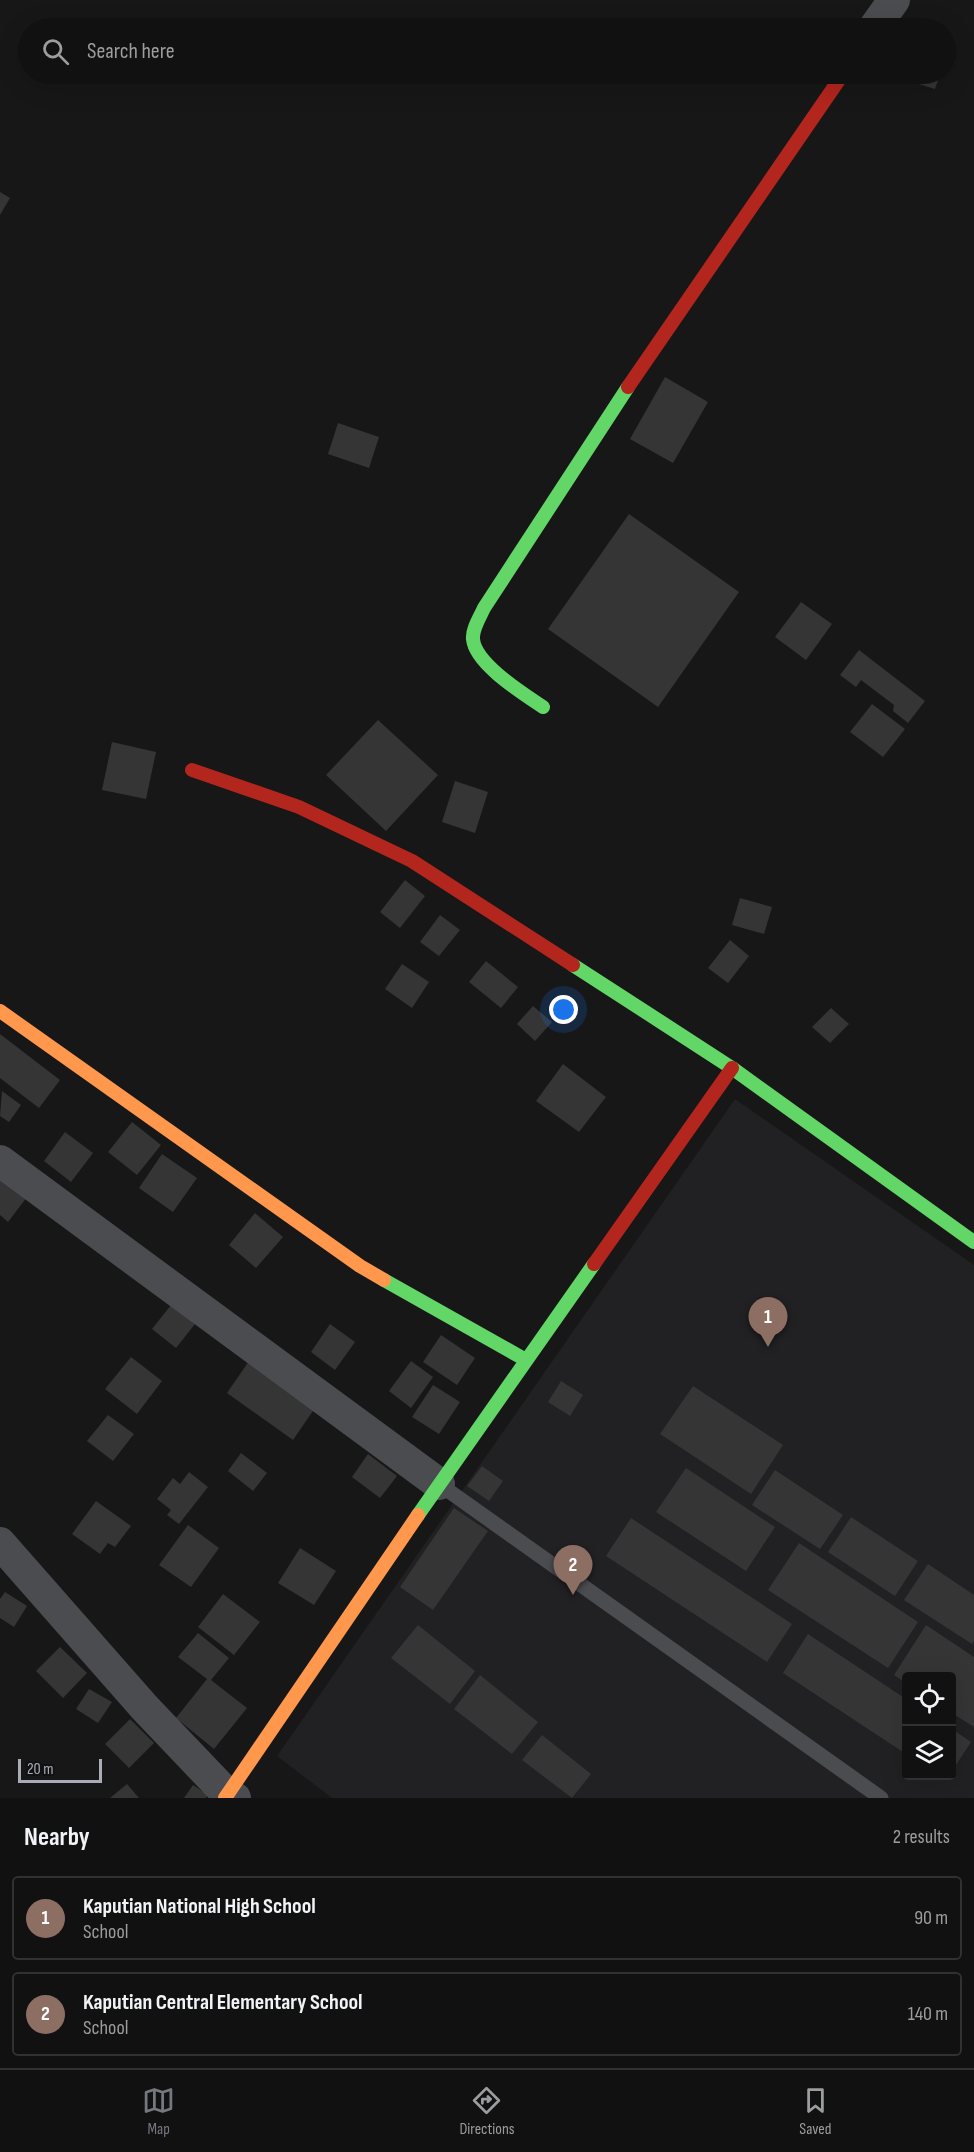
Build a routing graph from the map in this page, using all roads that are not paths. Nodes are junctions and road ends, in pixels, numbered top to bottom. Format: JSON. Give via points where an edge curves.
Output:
{"nodes":[{"id":1,"x":894,"y":0,"type":"edge"},
{"id":2,"x":881,"y":18,"type":"edge"},
{"id":3,"x":836,"y":84,"type":"edge"},
{"id":4,"x":543,"y":707,"type":"dead end"},
{"id":5,"x":192,"y":771,"type":"dead end"},
{"id":6,"x":0,"y":1011,"type":"edge"},
{"id":7,"x":732,"y":1068,"type":"junction"},
{"id":8,"x":0,"y":1161,"type":"edge"},
{"id":9,"x":974,"y":1242,"type":"edge"},
{"id":10,"x":526,"y":1360,"type":"junction"},
{"id":11,"x":440,"y":1484,"type":"junction"},
{"id":12,"x":0,"y":1543,"type":"edge"},
{"id":13,"x":229,"y":1797,"type":"edge"},
{"id":14,"x":881,"y":1798,"type":"edge"}],
"edges":[{"from":1,"to":2,"type":"street"},
{"from":3,"to":4,"type":"street","via":[[609,414],[484,608],[473,642],[479,654],[497,673]]},
{"from":5,"to":7,"type":"street","via":[[299,807],[412,861]]},
{"from":6,"to":10,"type":"street","via":[[360,1266]]},
{"from":7,"to":9,"type":"street"},
{"from":7,"to":10,"type":"street"},
{"from":8,"to":11,"type":"street"},
{"from":10,"to":11,"type":"street"},
{"from":11,"to":13,"type":"street"},
{"from":11,"to":14,"type":"lane"},
{"from":12,"to":13,"type":"street"}]}
